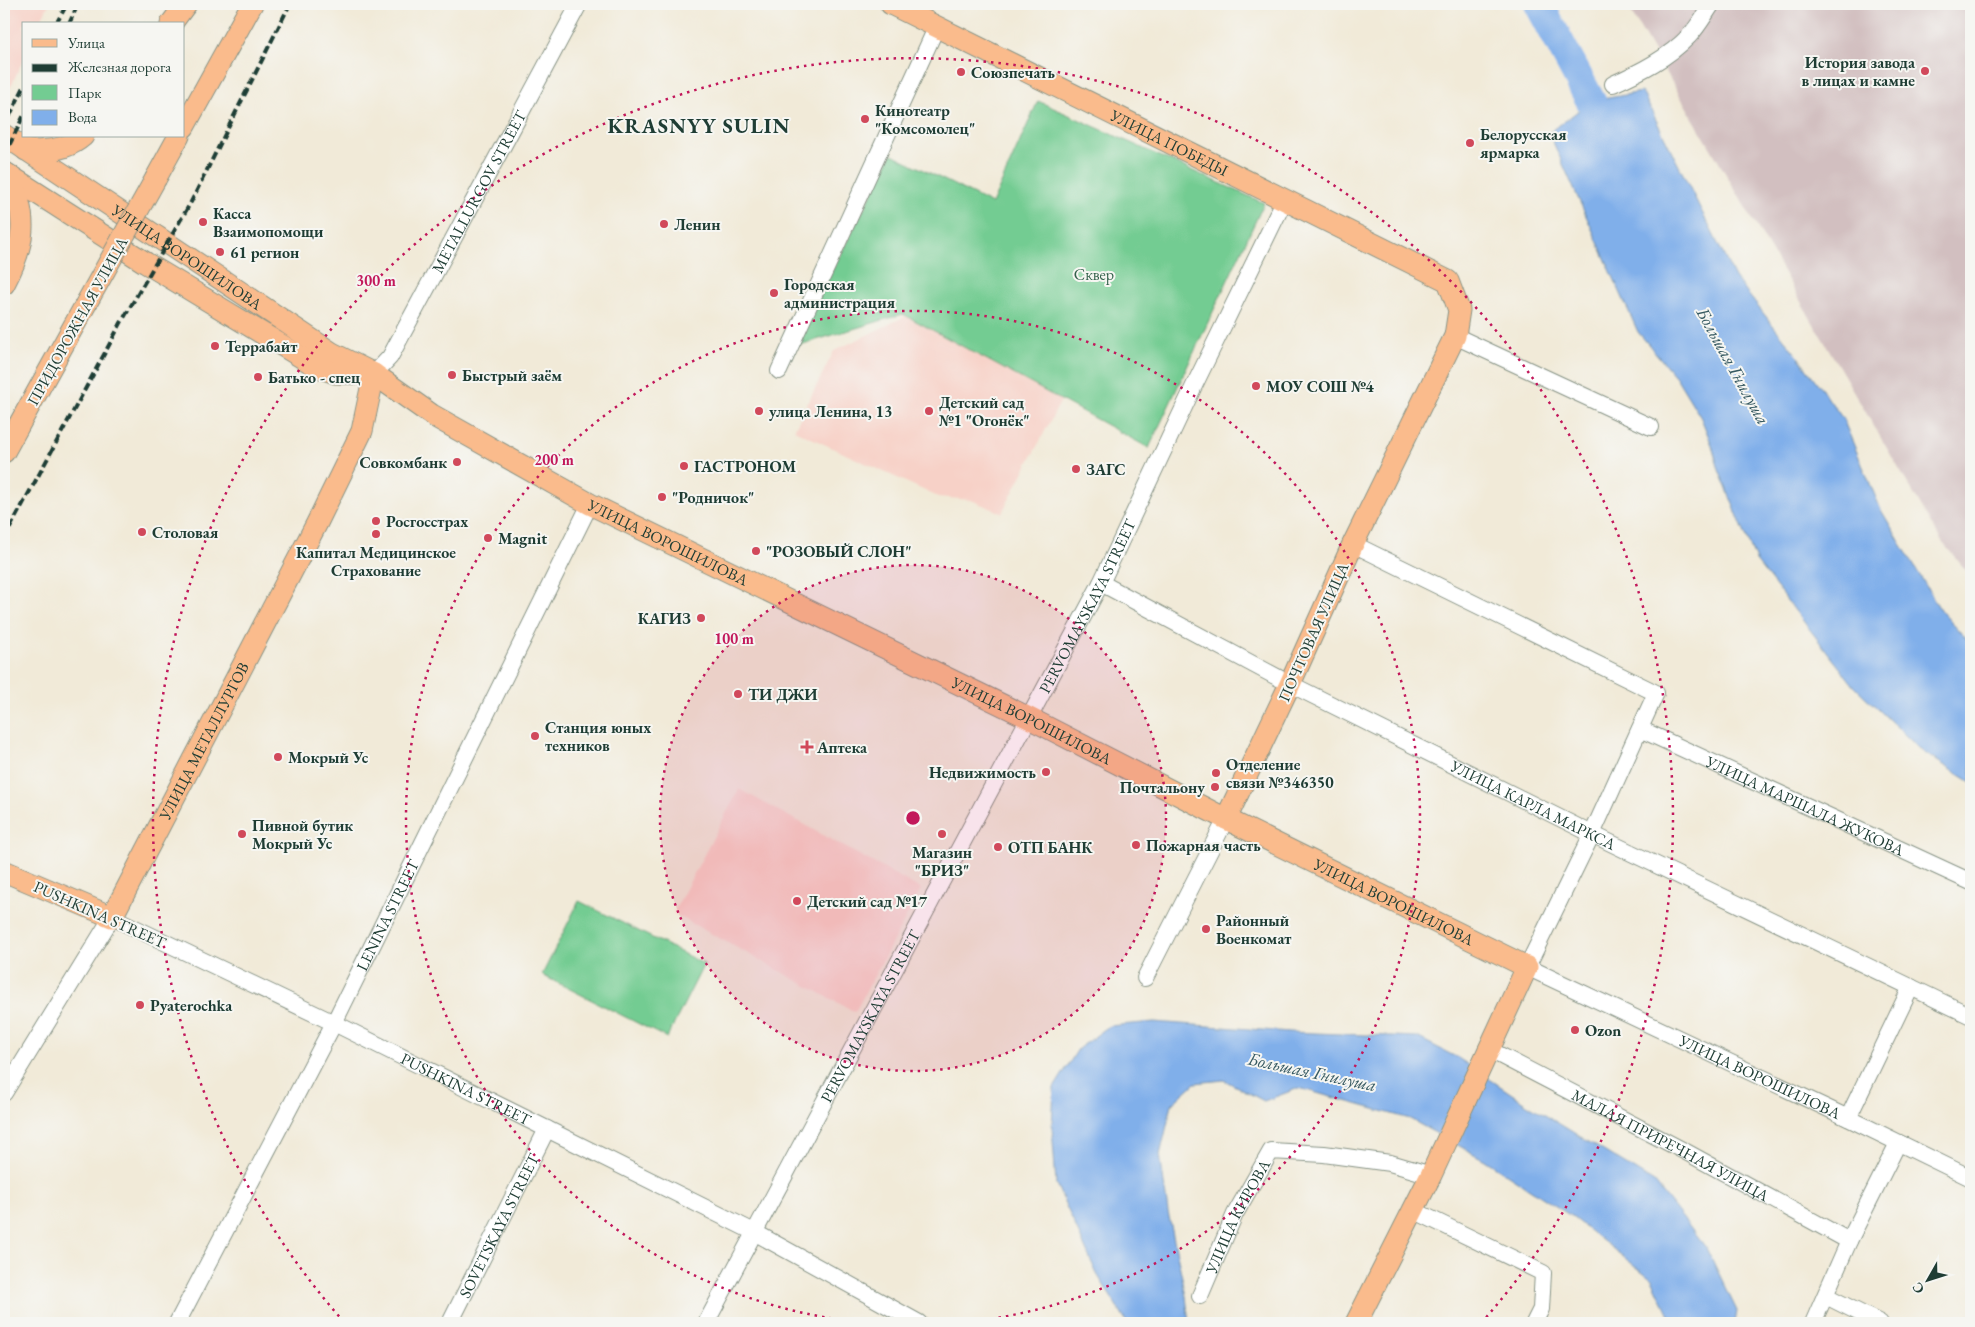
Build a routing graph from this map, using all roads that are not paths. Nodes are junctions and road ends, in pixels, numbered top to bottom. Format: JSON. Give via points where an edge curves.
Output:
{"nodes":[{"id":1,"x":186,"y":4,"type":"edge"},
{"id":2,"x":252,"y":4,"type":"edge"},
{"id":3,"x":579,"y":4,"type":"edge"},
{"id":4,"x":1712,"y":4,"type":"edge"},
{"id":5,"x":895,"y":5,"type":"edge"},
{"id":6,"x":172,"y":22,"type":"edge"},
{"id":7,"x":937,"y":26,"type":"junction"},
{"id":8,"x":1613,"y":84,"type":"dead end"},
{"id":9,"x":185,"y":125,"type":"edge"},
{"id":10,"x":4,"y":135,"type":"edge"},
{"id":11,"x":80,"y":138,"type":"edge"},
{"id":12,"x":178,"y":138,"type":"edge"},
{"id":13,"x":26,"y":150,"type":"junction"},
{"id":14,"x":7,"y":174,"type":"edge"},
{"id":15,"x":1285,"y":199,"type":"junction"},
{"id":16,"x":1448,"y":281,"type":"joint"},
{"id":17,"x":4,"y":284,"type":"edge"},
{"id":18,"x":1455,"y":336,"type":"junction"},
{"id":19,"x":779,"y":371,"type":"dead end"},
{"id":20,"x":374,"y":374,"type":"junction"},
{"id":21,"x":1651,"y":427,"type":"dead end"},
{"id":22,"x":4,"y":452,"type":"edge"},
{"id":23,"x":590,"y":504,"type":"junction"},
{"id":24,"x":1353,"y":544,"type":"junction"},
{"id":25,"x":1101,"y":583,"type":"junction"},
{"id":26,"x":1290,"y":684,"type":"junction"},
{"id":27,"x":1029,"y":718,"type":"junction"},
{"id":28,"x":1640,"y":729,"type":"junction"},
{"id":29,"x":1226,"y":819,"type":"junction"},
{"id":30,"x":1592,"y":834,"type":"junction"},
{"id":31,"x":4,"y":870,"type":"edge"},
{"id":32,"x":1971,"y":882,"type":"edge"},
{"id":33,"x":112,"y":917,"type":"junction"},
{"id":34,"x":1527,"y":968,"type":"junction"},
{"id":35,"x":1145,"y":978,"type":"dead end"},
{"id":36,"x":1911,"y":987,"type":"junction"},
{"id":37,"x":1971,"y":1016,"type":"edge"},
{"id":38,"x":334,"y":1023,"type":"junction"},
{"id":39,"x":1486,"y":1059,"type":"junction"},
{"id":40,"x":4,"y":1093,"type":"edge"},
{"id":41,"x":1848,"y":1118,"type":"junction"},
{"id":42,"x":547,"y":1129,"type":"junction"},
{"id":43,"x":1898,"y":1143,"type":"junction"},
{"id":44,"x":1432,"y":1175,"type":"junction"},
{"id":45,"x":1971,"y":1178,"type":"edge"},
{"id":46,"x":1413,"y":1210,"type":"junction"},
{"id":47,"x":754,"y":1232,"type":"junction"},
{"id":48,"x":1849,"y":1241,"type":"junction"},
{"id":49,"x":1200,"y":1296,"type":"dead end"},
{"id":50,"x":1826,"y":1296,"type":"junction"},
{"id":51,"x":1537,"y":1316,"type":"edge"},
{"id":52,"x":177,"y":1323,"type":"edge"},
{"id":53,"x":450,"y":1323,"type":"edge"},
{"id":54,"x":706,"y":1323,"type":"edge"},
{"id":55,"x":919,"y":1323,"type":"edge"},
{"id":56,"x":1356,"y":1323,"type":"edge"},
{"id":57,"x":1813,"y":1323,"type":"edge"},
{"id":58,"x":1880,"y":1323,"type":"edge"}],
"edges":[{"from":1,"to":6,"type":"main road"},
{"from":2,"to":9,"type":"main road"},
{"from":3,"to":20,"type":"street","name":"METALLURGOV STREET","via":[[390,357]]},
{"from":4,"to":8,"type":"street","via":[[1690,36],[1640,72]]},
{"from":5,"to":7,"type":"main road","name":"УЛИЦА ПОБЕДЫ"},
{"from":7,"to":15,"type":"main road","name":"УЛИЦА ПОБЕДЫ"},
{"from":7,"to":19,"type":"street"},
{"from":10,"to":13,"type":"main road","name":"УЛИЦА ВОРОШИЛОВА"},
{"from":11,"to":13,"type":"main road","via":[[67,147],[44,152]]},
{"from":12,"to":22,"type":"main road","name":"ПРИДОРОЖНАЯ УЛИЦА","bridge":true},
{"from":13,"to":20,"type":"main road","name":"УЛИЦА ВОРОШИЛОВА","via":[[332,353]]},
{"from":14,"to":17,"type":"main road","via":[[16,191],[23,236],[14,266]]},
{"from":14,"to":20,"type":"main road","name":"УЛИЦА ВОРОШИЛОВА","via":[[316,366],[335,374]]},
{"from":15,"to":16,"type":"main road","name":"УЛИЦА ПОБЕДЫ"},
{"from":15,"to":25,"type":"street","name":"PERVOMAYSKAYA STREET"},
{"from":16,"to":18,"type":"main road","name":"ПОЧТОВАЯ УЛИЦА","via":[[1459,310]]},
{"from":18,"to":21,"type":"street"},
{"from":18,"to":24,"type":"main road","name":"ПОЧТОВАЯ УЛИЦА"},
{"from":20,"to":23,"type":"main road","name":"УЛИЦА ВОРОШИЛОВА","via":[[432,415]]},
{"from":20,"to":33,"type":"main road","name":"УЛИЦА МЕТАЛЛУРГОВ","via":[[362,431]]},
{"from":23,"to":27,"type":"main road","name":"УЛИЦА ВОРОШИЛОВА"},
{"from":23,"to":38,"type":"street","name":"LENINA STREET"},
{"from":24,"to":26,"type":"main road","name":"ПОЧТОВАЯ УЛИЦА"},
{"from":24,"to":28,"type":"street","via":[[1656,693]]},
{"from":25,"to":26,"type":"street","name":"УЛИЦА КАРЛА МАРКСА"},
{"from":25,"to":27,"type":"street","name":"PERVOMAYSKAYA STREET"},
{"from":26,"to":29,"type":"main road","name":"ПОЧТОВАЯ УЛИЦА"},
{"from":26,"to":30,"type":"street","name":"УЛИЦА КАРЛА МАРКСА"},
{"from":27,"to":29,"type":"main road","name":"УЛИЦА ВОРОШИЛОВА"},
{"from":27,"to":47,"type":"street","name":"PERVOMAYSKAYA STREET"},
{"from":28,"to":30,"type":"street"},
{"from":28,"to":32,"type":"street","name":"УЛИЦА МАРШАЛА ЖУКОВА"},
{"from":29,"to":34,"type":"main road","name":"УЛИЦА ВОРОШИЛОВА"},
{"from":29,"to":35,"type":"street","name":"ПОЧТОВАЯ УЛИЦА"},
{"from":30,"to":34,"type":"street"},
{"from":30,"to":36,"type":"street","name":"УЛИЦА КАРЛА МАРКСА"},
{"from":31,"to":33,"type":"main road","name":"PUSHKINA STREET"},
{"from":33,"to":38,"type":"street","name":"PUSHKINA STREET"},
{"from":33,"to":40,"type":"street","name":"УЛИЦА МЕТАЛЛУРГОВ"},
{"from":34,"to":39,"type":"main road"},
{"from":34,"to":41,"type":"street","name":"УЛИЦА ВОРОШИЛОВА"},
{"from":36,"to":37,"type":"street","name":"УЛИЦА КАРЛА МАРКСА"},
{"from":36,"to":41,"type":"street"},
{"from":38,"to":42,"type":"street","name":"PUSHKINA STREET"},
{"from":38,"to":52,"type":"street","name":"LENINA STREET"},
{"from":39,"to":44,"type":"main road"},
{"from":39,"to":48,"type":"street","name":"МАЛАЯ ПРИРЕЧНАЯ УЛИЦА","via":[[1688,1153]]},
{"from":41,"to":43,"type":"street","name":"УЛИЦА ВОРОШИЛОВА"},
{"from":42,"to":47,"type":"street","name":"PUSHKINA STREET"},
{"from":42,"to":53,"type":"street","name":"SOVETSKAYA STREET"},
{"from":43,"to":45,"type":"street","name":"УЛИЦА ВОРОШИЛОВА"},
{"from":43,"to":48,"type":"street"},
{"from":44,"to":46,"type":"main road"},
{"from":44,"to":49,"type":"street","name":"УЛИЦА КИРОВА","via":[[1390,1163],[1271,1150],[1235,1214]]},
{"from":46,"to":51,"type":"street","via":[[1543,1273]]},
{"from":46,"to":56,"type":"main road"},
{"from":47,"to":54,"type":"street","name":"PERVOMAYSKAYA STREET"},
{"from":47,"to":55,"type":"street","name":"PUSHKINA STREET"},
{"from":48,"to":50,"type":"street"},
{"from":50,"to":57,"type":"street"},
{"from":50,"to":58,"type":"street"}]}
